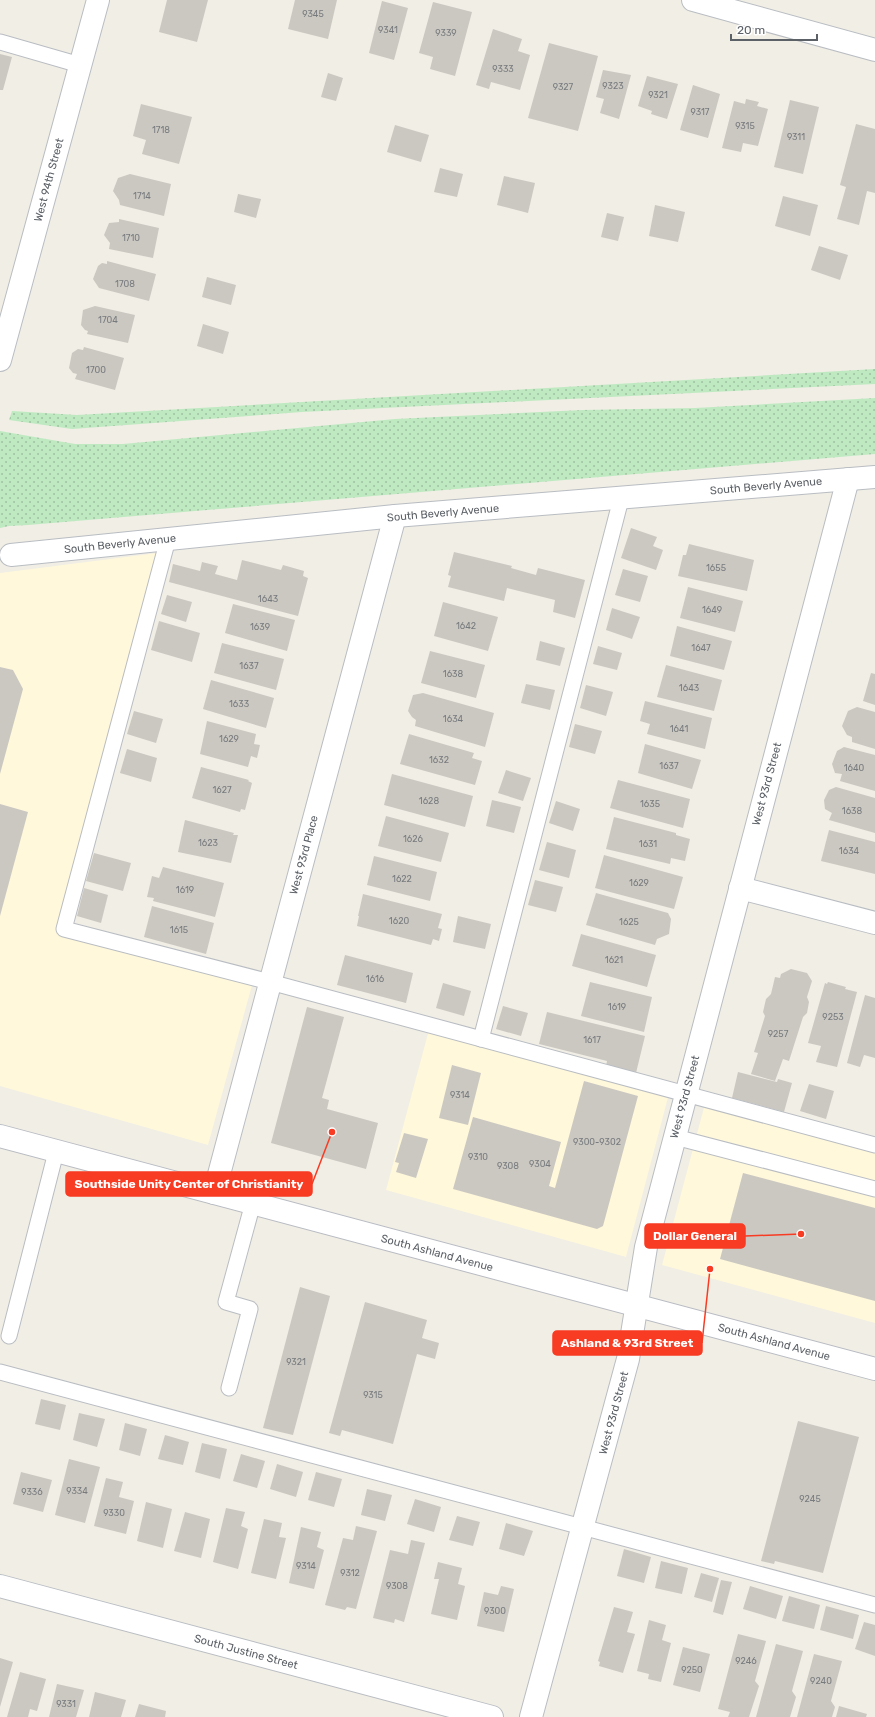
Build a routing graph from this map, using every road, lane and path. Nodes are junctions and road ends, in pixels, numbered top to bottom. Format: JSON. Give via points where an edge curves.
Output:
{"nodes":[{"id":1,"x":98,"y":0,"type":"edge"},
{"id":2,"x":693,"y":0,"type":"edge"},
{"id":3,"x":0,"y":42,"type":"edge"},
{"id":4,"x":875,"y":50,"type":"edge"},
{"id":5,"x":80,"y":65,"type":"junction"},
{"id":6,"x":0,"y":360,"type":"edge"},
{"id":7,"x":875,"y":477,"type":"edge"},
{"id":8,"x":848,"y":479,"type":"junction"},
{"id":9,"x":621,"y":498,"type":"junction"},
{"id":10,"x":395,"y":516,"type":"junction"},
{"id":11,"x":168,"y":539,"type":"junction"},
{"id":12,"x":11,"y":555,"type":"dead end"},
{"id":13,"x":740,"y":888,"type":"junction"},
{"id":14,"x":875,"y":923,"type":"edge"},
{"id":15,"x":270,"y":982,"type":"junction"},
{"id":16,"x":481,"y":1039,"type":"junction"},
{"id":17,"x":686,"y":1094,"type":"junction"},
{"id":18,"x":0,"y":1136,"type":"edge"},
{"id":19,"x":675,"y":1136,"type":"junction"},
{"id":20,"x":875,"y":1145,"type":"edge"},
{"id":21,"x":56,"y":1152,"type":"junction"},
{"id":22,"x":875,"y":1189,"type":"edge"},
{"id":23,"x":214,"y":1193,"type":"junction"},
{"id":24,"x":253,"y":1204,"type":"junction"},
{"id":25,"x":637,"y":1305,"type":"junction"},
{"id":26,"x":9,"y":1336,"type":"dead end"},
{"id":27,"x":875,"y":1369,"type":"edge"},
{"id":28,"x":0,"y":1372,"type":"edge"},
{"id":29,"x":229,"y":1388,"type":"dead end"},
{"id":30,"x":582,"y":1527,"type":"junction"},
{"id":31,"x":0,"y":1586,"type":"edge"},
{"id":32,"x":875,"y":1604,"type":"edge"},
{"id":33,"x":492,"y":1717,"type":"edge"},
{"id":34,"x":531,"y":1717,"type":"edge"}],
"edges":[{"from":1,"to":5,"type":"street","name":"West 94th Street"},
{"from":2,"to":4,"type":"street"},
{"from":3,"to":5,"type":"lane"},
{"from":5,"to":6,"type":"street","name":"West 94th Street"},
{"from":7,"to":8,"type":"street","name":"South Beverly Avenue"},
{"from":8,"to":9,"type":"street","name":"South Beverly Avenue"},
{"from":8,"to":13,"type":"street","name":"West 93rd Street"},
{"from":9,"to":10,"type":"street","name":"South Beverly Avenue"},
{"from":9,"to":16,"type":"lane"},
{"from":10,"to":11,"type":"street","name":"South Beverly Avenue"},
{"from":10,"to":15,"type":"street","name":"West 93rd Place"},
{"from":11,"to":12,"type":"street","name":"South Beverly Avenue"},
{"from":11,"to":15,"type":"lane","via":[[64,929]]},
{"from":13,"to":14,"type":"street"},
{"from":13,"to":17,"type":"street","name":"West 93rd Street"},
{"from":15,"to":16,"type":"lane"},
{"from":15,"to":23,"type":"street","name":"West 93rd Place"},
{"from":16,"to":17,"type":"lane"},
{"from":17,"to":19,"type":"street","name":"West 93rd Street"},
{"from":17,"to":20,"type":"lane"},
{"from":18,"to":21,"type":"street","name":"South Ashland Avenue"},
{"from":19,"to":22,"type":"lane"},
{"from":19,"to":25,"type":"street","name":"West 93rd Street","via":[[646,1247]]},
{"from":21,"to":23,"type":"street","name":"South Ashland Avenue"},
{"from":21,"to":26,"type":"lane"},
{"from":23,"to":24,"type":"street","name":"South Ashland Avenue"},
{"from":24,"to":25,"type":"street","name":"South Ashland Avenue"},
{"from":24,"to":29,"type":"lane","via":[[226,1302],[250,1309]]},
{"from":25,"to":27,"type":"street","name":"South Ashland Avenue"},
{"from":25,"to":30,"type":"street","name":"West 93rd Street","via":[[628,1359]]},
{"from":28,"to":30,"type":"lane"},
{"from":30,"to":32,"type":"lane"},
{"from":30,"to":34,"type":"street","name":"West 93rd Street"},
{"from":31,"to":33,"type":"street","name":"South Justine Street"}]}
